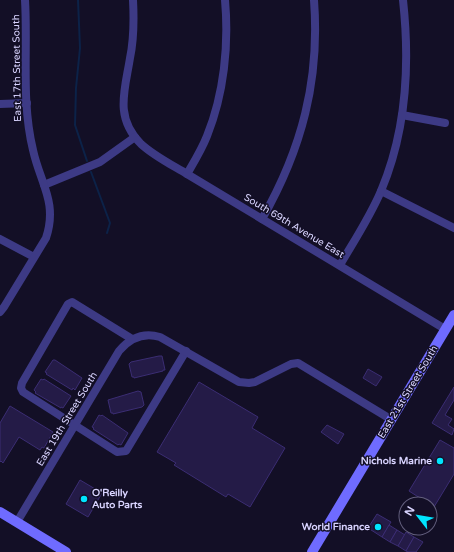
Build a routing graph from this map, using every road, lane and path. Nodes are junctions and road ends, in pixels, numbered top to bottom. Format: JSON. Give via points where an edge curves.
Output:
{"nodes":[{"id":1,"x":25,"y":0,"type":"edge"},
{"id":2,"x":134,"y":0,"type":"edge"},
{"id":3,"x":225,"y":0,"type":"edge"},
{"id":4,"x":314,"y":0,"type":"edge"},
{"id":5,"x":403,"y":0,"type":"edge"},
{"id":6,"x":27,"y":103,"type":"junction"},
{"id":7,"x":0,"y":104,"type":"edge"},
{"id":8,"x":402,"y":114,"type":"junction"},
{"id":9,"x":445,"y":123,"type":"dead end"},
{"id":10,"x":135,"y":137,"type":"junction"},
{"id":11,"x":187,"y":174,"type":"junction"},
{"id":12,"x":44,"y":185,"type":"junction"},
{"id":13,"x":381,"y":191,"type":"junction"},
{"id":14,"x":262,"y":219,"type":"junction"},
{"id":15,"x":454,"y":228,"type":"edge"},
{"id":16,"x":0,"y":239,"type":"edge"},
{"id":17,"x":34,"y":257,"type":"junction"},
{"id":18,"x":340,"y":265,"type":"junction"},
{"id":19,"x":0,"y":312,"type":"edge"},
{"id":20,"x":454,"y":316,"type":"edge"},
{"id":21,"x":445,"y":329,"type":"junction"},
{"id":22,"x":132,"y":338,"type":"junction"},
{"id":23,"x":186,"y":351,"type":"junction"},
{"id":24,"x":392,"y":420,"type":"junction"},
{"id":25,"x":75,"y":425,"type":"junction"},
{"id":26,"x":0,"y":512,"type":"edge"},
{"id":27,"x":17,"y":522,"type":"junction"},
{"id":28,"x":66,"y":552,"type":"edge"},
{"id":29,"x":312,"y":552,"type":"edge"}],
"edges":[{"from":1,"to":6,"type":"street","name":"East 17th Street South"},
{"from":2,"to":10,"type":"street","via":[[133,39],[122,100],[125,117]]},
{"from":3,"to":11,"type":"street","via":[[226,41],[221,87],[207,136]]},
{"from":4,"to":14,"type":"street","via":[[314,61],[306,113],[286,174]]},
{"from":5,"to":8,"type":"street","via":[[406,65]]},
{"from":6,"to":7,"type":"street"},
{"from":6,"to":12,"type":"street","name":"East 17th Street South","via":[[33,150]]},
{"from":8,"to":9,"type":"street"},
{"from":8,"to":13,"type":"street","via":[[393,156]]},
{"from":10,"to":11,"type":"street","name":"South 69th Avenue East","via":[[144,146]]},
{"from":10,"to":12,"type":"street","via":[[100,162]]},
{"from":11,"to":14,"type":"street","name":"South 69th Avenue East"},
{"from":12,"to":17,"type":"street","name":"East 17th Street South","via":[[49,200],[50,226]]},
{"from":13,"to":15,"type":"street"},
{"from":13,"to":18,"type":"street","via":[[364,226]]},
{"from":14,"to":18,"type":"street","name":"South 69th Avenue East"},
{"from":16,"to":17,"type":"street"},
{"from":17,"to":19,"type":"street","name":"East 17th Street South"},
{"from":18,"to":21,"type":"street","name":"South 69th Avenue East"},
{"from":20,"to":21,"type":"main road","name":"East 21st Street South"},
{"from":21,"to":24,"type":"main road","name":"East 21st Street South"},
{"from":22,"to":23,"type":"street","via":[[154,335]]},
{"from":22,"to":25,"type":"street","name":"East 19th Street South","via":[[119,352]]},
{"from":22,"to":25,"type":"street","via":[[75,303],[68,304],[21,388],[22,392]]},
{"from":23,"to":24,"type":"street","via":[[239,382],[249,383],[263,379],[291,364],[298,364]]},
{"from":23,"to":25,"type":"street","via":[[126,451],[117,452]]},
{"from":24,"to":29,"type":"main road","name":"East 21st Street South"},
{"from":25,"to":27,"type":"street","name":"East 19th Street South"},
{"from":26,"to":27,"type":"main road"},
{"from":27,"to":28,"type":"main road"}]}
